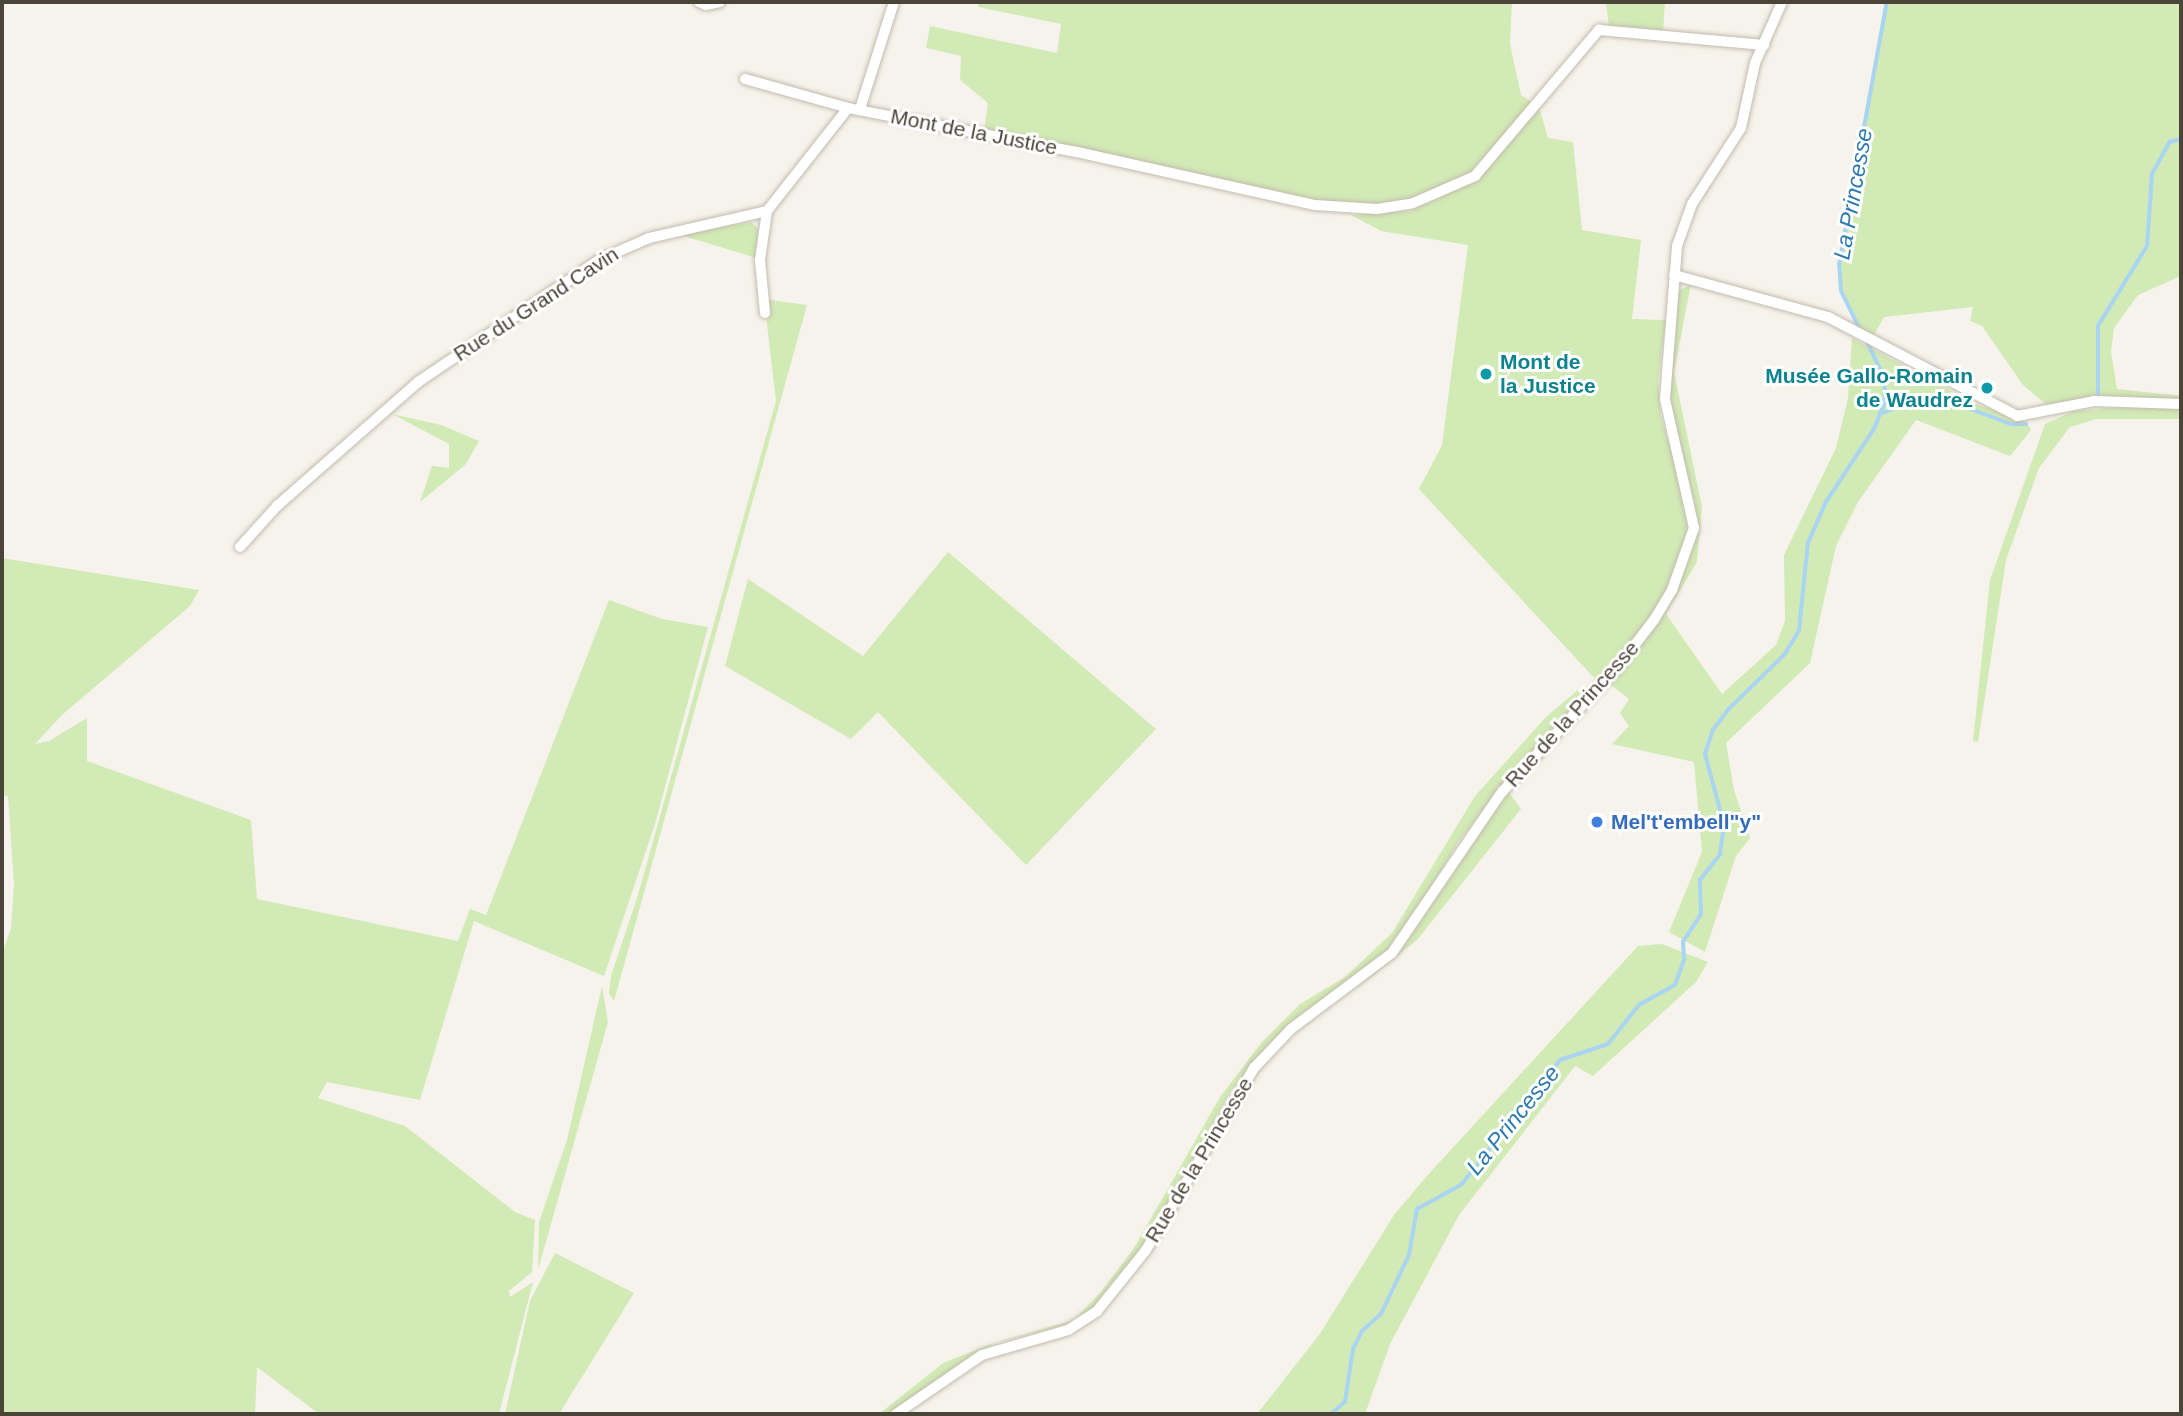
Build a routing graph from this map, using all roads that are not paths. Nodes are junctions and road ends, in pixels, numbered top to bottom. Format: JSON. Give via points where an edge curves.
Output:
{"nodes":[{"id":1,"x":699,"y":2,"type":"edge"},
{"id":2,"x":720,"y":2,"type":"edge"},
{"id":3,"x":894,"y":2,"type":"edge"},
{"id":4,"x":1782,"y":2,"type":"edge"},
{"id":5,"x":1764,"y":45,"type":"junction"},
{"id":6,"x":744,"y":79,"type":"dead end"},
{"id":7,"x":854,"y":109,"type":"junction"},
{"id":8,"x":767,"y":211,"type":"junction"},
{"id":9,"x":1674,"y":275,"type":"junction"},
{"id":10,"x":765,"y":313,"type":"dead end"},
{"id":11,"x":2181,"y":404,"type":"edge"},
{"id":12,"x":240,"y":547,"type":"dead end"},
{"id":13,"x":896,"y":1414,"type":"edge"}],
"edges":[{"from":1,"to":2,"type":"street"},
{"from":3,"to":7,"type":"street"},
{"from":4,"to":5,"type":"street","name":"Rue de la Princesse"},
{"from":5,"to":7,"type":"street","name":"Mont de la Justice","via":[[1599,30],[1475,176],[1413,203],[1377,209],[1315,205]]},
{"from":5,"to":9,"type":"street","name":"Rue de la Princesse","via":[[1736,139],[1684,220]]},
{"from":6,"to":7,"type":"street"},
{"from":7,"to":8,"type":"street"},
{"from":8,"to":10,"type":"street","via":[[760,260]]},
{"from":8,"to":12,"type":"street","name":"Rue du Grand Cavin","via":[[649,239],[599,260],[418,382],[277,506]]},
{"from":9,"to":11,"type":"street","via":[[1777,300],[1854,332],[2017,416],[2094,401]]},
{"from":9,"to":13,"type":"street","name":"Rue de la Princesse","via":[[1665,399],[1694,528],[1672,590],[1627,656],[1490,807],[1397,947],[1291,1029],[1254,1068],[1146,1250],[1089,1318],[1068,1330],[982,1355]]}]}
